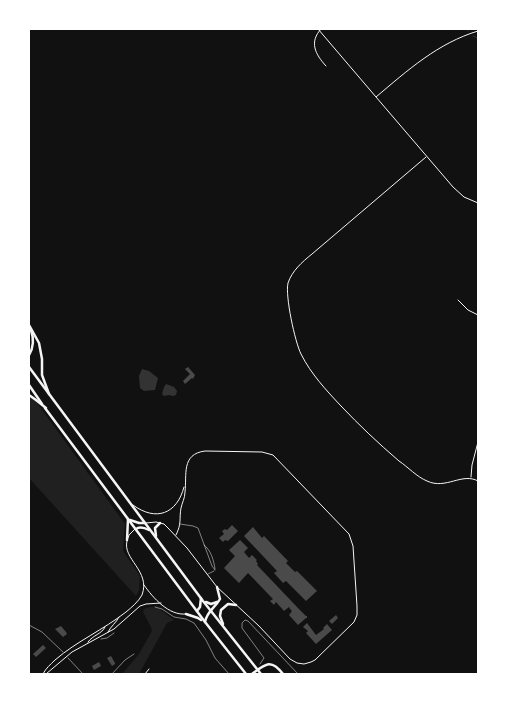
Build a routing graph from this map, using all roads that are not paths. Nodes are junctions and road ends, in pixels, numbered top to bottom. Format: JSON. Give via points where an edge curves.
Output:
{"nodes":[{"id":1,"x":319,"y":29,"type":"edge"},
{"id":2,"x":478,"y":30,"type":"edge"},
{"id":3,"x":326,"y":66,"type":"dead end"},
{"id":4,"x":376,"y":97,"type":"junction"},
{"id":5,"x":427,"y":156,"type":"junction"},
{"id":6,"x":478,"y":203,"type":"edge"},
{"id":7,"x":458,"y":300,"type":"dead end"},
{"id":8,"x":477,"y":315,"type":"edge"},
{"id":9,"x":29,"y":325,"type":"edge"},
{"id":10,"x":29,"y":355,"type":"edge"},
{"id":11,"x":29,"y":367,"type":"edge"},
{"id":12,"x":29,"y":385,"type":"edge"},
{"id":13,"x":49,"y":394,"type":"junction"},
{"id":14,"x":29,"y":395,"type":"edge"},
{"id":15,"x":46,"y":408,"type":"junction"},
{"id":16,"x":478,"y":442,"type":"edge"},
{"id":17,"x":471,"y":478,"type":"junction"},
{"id":18,"x":478,"y":481,"type":"edge"},
{"id":19,"x":185,"y":483,"type":"junction"},
{"id":20,"x":131,"y":504,"type":"junction"},
{"id":21,"x":128,"y":519,"type":"junction"},
{"id":22,"x":146,"y":523,"type":"junction"},
{"id":23,"x":160,"y":523,"type":"junction"},
{"id":24,"x":180,"y":524,"type":"junction"},
{"id":25,"x":136,"y":529,"type":"junction"},
{"id":26,"x":153,"y":533,"type":"junction"},
{"id":27,"x":176,"y":535,"type":"junction"},
{"id":28,"x":156,"y":538,"type":"junction"},
{"id":29,"x":128,"y":540,"type":"junction"},
{"id":30,"x":204,"y":544,"type":"junction"},
{"id":31,"x":215,"y":570,"type":"junction"},
{"id":32,"x":206,"y":574,"type":"junction"},
{"id":33,"x":144,"y":584,"type":"junction"},
{"id":34,"x":218,"y":587,"type":"junction"},
{"id":35,"x":200,"y":597,"type":"junction"},
{"id":36,"x":203,"y":601,"type":"junction"},
{"id":37,"x":219,"y":602,"type":"junction"},
{"id":38,"x":161,"y":603,"type":"junction"},
{"id":39,"x":236,"y":605,"type":"junction"},
{"id":40,"x":210,"y":610,"type":"junction"},
{"id":41,"x":196,"y":611,"type":"junction"},
{"id":42,"x":186,"y":614,"type":"junction"},
{"id":43,"x":120,"y":617,"type":"junction"},
{"id":44,"x":204,"y":622,"type":"junction"},
{"id":45,"x":29,"y":626,"type":"edge"},
{"id":46,"x":105,"y":627,"type":"junction"},
{"id":47,"x":224,"y":628,"type":"junction"},
{"id":48,"x":108,"y":632,"type":"junction"},
{"id":49,"x":88,"y":642,"type":"junction"},
{"id":50,"x":64,"y":652,"type":"junction"},
{"id":51,"x":134,"y":654,"type":"dead end"},
{"id":52,"x":67,"y":656,"type":"junction"},
{"id":53,"x":149,"y":669,"type":"dead end"},
{"id":54,"x":43,"y":674,"type":"edge"},
{"id":55,"x":46,"y":674,"type":"edge"},
{"id":56,"x":83,"y":674,"type":"edge"},
{"id":57,"x":112,"y":674,"type":"edge"},
{"id":58,"x":145,"y":674,"type":"edge"},
{"id":59,"x":246,"y":674,"type":"edge"},
{"id":60,"x":252,"y":674,"type":"edge"},
{"id":61,"x":261,"y":674,"type":"edge"},
{"id":62,"x":283,"y":674,"type":"edge"}],
"edges":[{"from":1,"to":3,"type":"street","via":[[315,48]]},
{"from":1,"to":4,"type":"street"},
{"from":2,"to":4,"type":"street","via":[[430,53]]},
{"from":4,"to":5,"type":"street"},
{"from":5,"to":6,"type":"street","via":[[456,190]]},
{"from":5,"to":17,"type":"street","via":[[299,265],[288,289],[294,337],[304,360],[326,390],[368,434],[404,464],[427,482],[436,484]]},
{"from":7,"to":8,"type":"street"},
{"from":9,"to":10,"type":"highway","via":[[33,343]]},
{"from":9,"to":13,"type":"highway","via":[[39,343],[42,375]]},
{"from":11,"to":13,"type":"highway"},
{"from":12,"to":15,"type":"highway"},
{"from":13,"to":20,"type":"highway"},
{"from":14,"to":15,"type":"highway"},
{"from":15,"to":21,"type":"highway"},
{"from":16,"to":17,"type":"street"},
{"from":17,"to":18,"type":"street"},
{"from":19,"to":20,"type":"street","via":[[176,505],[164,513],[150,514]]},
{"from":19,"to":24,"type":"street"},
{"from":19,"to":39,"type":"street","via":[[188,463],[198,453],[269,453],[351,537],[357,616],[318,658],[300,664],[290,659]]},
{"from":20,"to":22,"type":"highway"},
{"from":21,"to":22,"type":"highway"},
{"from":21,"to":25,"type":"highway"},
{"from":21,"to":29,"type":"highway"},
{"from":22,"to":23,"type":"street"},
{"from":22,"to":26,"type":"highway"},
{"from":23,"to":27,"type":"street"},
{"from":23,"to":28,"type":"highway","via":[[155,528]]},
{"from":24,"to":27,"type":"street"},
{"from":24,"to":30,"type":"lane","via":[[198,528]]},
{"from":25,"to":26,"type":"highway","via":[[143,527]]},
{"from":25,"to":29,"type":"street"},
{"from":25,"to":41,"type":"highway"},
{"from":26,"to":28,"type":"highway"},
{"from":27,"to":32,"type":"street"},
{"from":28,"to":35,"type":"highway"},
{"from":29,"to":33,"type":"street","via":[[128,554]]},
{"from":30,"to":31,"type":"lane"},
{"from":30,"to":31,"type":"lane"},
{"from":31,"to":32,"type":"lane"},
{"from":32,"to":34,"type":"street"},
{"from":33,"to":38,"type":"street"},
{"from":33,"to":43,"type":"street","via":[[140,598]]},
{"from":34,"to":37,"type":"highway"},
{"from":34,"to":39,"type":"street"},
{"from":35,"to":36,"type":"highway"},
{"from":35,"to":41,"type":"highway","via":[[201,604]]},
{"from":36,"to":37,"type":"highway"},
{"from":36,"to":40,"type":"highway"},
{"from":37,"to":40,"type":"highway"},
{"from":38,"to":42,"type":"street","via":[[175,613]]},
{"from":38,"to":48,"type":"street","via":[[140,606]]},
{"from":39,"to":47,"type":"highway","via":[[228,604],[221,610]]},
{"from":40,"to":44,"type":"highway"},
{"from":40,"to":47,"type":"highway"},
{"from":41,"to":42,"type":"street"},
{"from":41,"to":44,"type":"highway"},
{"from":42,"to":44,"type":"highway"},
{"from":43,"to":46,"type":"street"},
{"from":43,"to":48,"type":"street"},
{"from":44,"to":59,"type":"highway"},
{"from":45,"to":50,"type":"lane","via":[[42,632]]},
{"from":46,"to":49,"type":"street"},
{"from":46,"to":50,"type":"street"},
{"from":47,"to":61,"type":"highway"},
{"from":48,"to":49,"type":"street"},
{"from":49,"to":52,"type":"street"},
{"from":50,"to":52,"type":"lane"},
{"from":50,"to":54,"type":"street"},
{"from":51,"to":57,"type":"lane"},
{"from":52,"to":55,"type":"street"},
{"from":52,"to":56,"type":"lane"},
{"from":53,"to":58,"type":"street"},
{"from":60,"to":62,"type":"highway","via":[[268,664]]}]}
